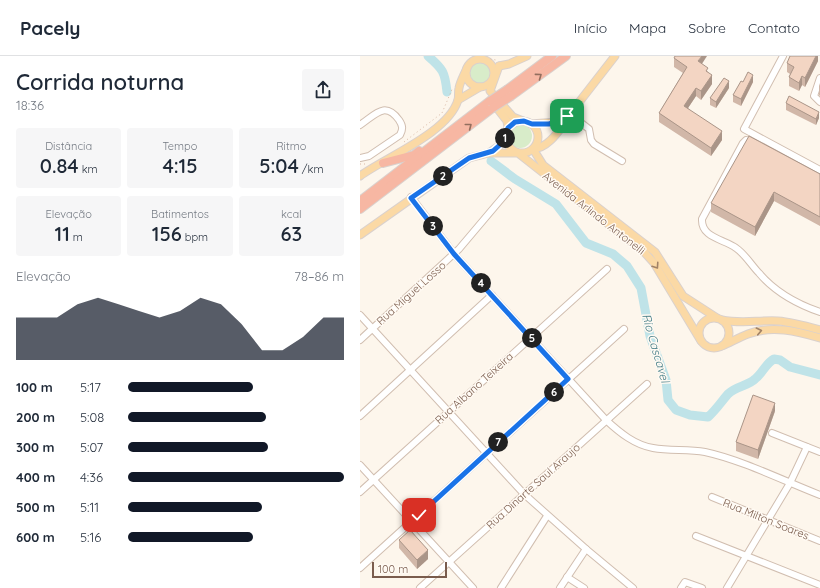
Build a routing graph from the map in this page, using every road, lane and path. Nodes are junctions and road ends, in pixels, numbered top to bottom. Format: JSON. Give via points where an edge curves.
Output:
{"nodes":[{"id":1,"x":527,"y":56,"type":"edge"},
{"id":2,"x":552,"y":56,"type":"edge"},
{"id":3,"x":566,"y":56,"type":"edge"},
{"id":4,"x":572,"y":56,"type":"edge"},
{"id":5,"x":615,"y":56,"type":"edge"},
{"id":6,"x":783,"y":56,"type":"edge"},
{"id":7,"x":486,"y":60,"type":"junction"},
{"id":8,"x":500,"y":63,"type":"junction"},
{"id":9,"x":466,"y":66,"type":"junction"},
{"id":10,"x":554,"y":66,"type":"junction"},
{"id":11,"x":494,"y":77,"type":"junction"},
{"id":12,"x":820,"y":78,"type":"edge"},
{"id":13,"x":453,"y":86,"type":"dead end"},
{"id":14,"x":480,"y":88,"type":"junction"},
{"id":15,"x":510,"y":92,"type":"junction"},
{"id":16,"x":458,"y":100,"type":"junction"},
{"id":17,"x":820,"y":102,"type":"edge"},
{"id":18,"x":490,"y":105,"type":"junction"},
{"id":19,"x":572,"y":113,"type":"junction"},
{"id":20,"x":467,"y":118,"type":"junction"},
{"id":21,"x":524,"y":121,"type":"junction"},
{"id":22,"x":532,"y":124,"type":"junction"},
{"id":23,"x":360,"y":125,"type":"edge"},
{"id":24,"x":508,"y":128,"type":"junction"},
{"id":25,"x":506,"y":137,"type":"junction"},
{"id":26,"x":402,"y":143,"type":"dead end"},
{"id":27,"x":380,"y":149,"type":"junction"},
{"id":28,"x":534,"y":149,"type":"junction"},
{"id":29,"x":489,"y":153,"type":"junction"},
{"id":30,"x":518,"y":153,"type":"junction"},
{"id":31,"x":360,"y":158,"type":"edge"},
{"id":32,"x":622,"y":161,"type":"dead end"},
{"id":33,"x":382,"y":163,"type":"junction"},
{"id":34,"x":360,"y":164,"type":"edge"},
{"id":35,"x":370,"y":164,"type":"dead end"},
{"id":36,"x":360,"y":169,"type":"edge"},
{"id":37,"x":820,"y":170,"type":"edge"},
{"id":38,"x":360,"y":176,"type":"edge"},
{"id":39,"x":820,"y":178,"type":"edge"},
{"id":40,"x":508,"y":191,"type":"dead end"},
{"id":41,"x":411,"y":198,"type":"junction"},
{"id":42,"x":360,"y":201,"type":"edge"},
{"id":43,"x":360,"y":209,"type":"edge"},
{"id":44,"x":360,"y":235,"type":"edge"},
{"id":45,"x":454,"y":254,"type":"junction"},
{"id":46,"x":607,"y":269,"type":"dead end"},
{"id":47,"x":492,"y":295,"type":"junction"},
{"id":48,"x":820,"y":312,"type":"edge"},
{"id":49,"x":360,"y":315,"type":"edge"},
{"id":50,"x":720,"y":319,"type":"junction"},
{"id":51,"x":372,"y":329,"type":"junction"},
{"id":52,"x":624,"y":329,"type":"dead end"},
{"id":53,"x":820,"y":330,"type":"edge"},
{"id":54,"x":531,"y":337,"type":"junction"},
{"id":55,"x":820,"y":338,"type":"edge"},
{"id":56,"x":360,"y":340,"type":"edge"},
{"id":57,"x":701,"y":341,"type":"junction"},
{"id":58,"x":722,"y":346,"type":"junction"},
{"id":59,"x":410,"y":370,"type":"junction"},
{"id":60,"x":568,"y":379,"type":"junction"},
{"id":61,"x":647,"y":384,"type":"dead end"},
{"id":62,"x":449,"y":412,"type":"junction"},
{"id":63,"x":360,"y":416,"type":"edge"},
{"id":64,"x":606,"y":420,"type":"junction"},
{"id":65,"x":772,"y":433,"type":"dead end"},
{"id":66,"x":807,"y":447,"type":"junction"},
{"id":67,"x":820,"y":452,"type":"edge"},
{"id":68,"x":487,"y":453,"type":"junction"},
{"id":69,"x":360,"y":465,"type":"edge"},
{"id":70,"x":374,"y":480,"type":"junction"},
{"id":71,"x":790,"y":483,"type":"junction"},
{"id":72,"x":360,"y":492,"type":"edge"},
{"id":73,"x":524,"y":494,"type":"junction"},
{"id":74,"x":820,"y":495,"type":"edge"},
{"id":75,"x":712,"y":497,"type":"dead end"},
{"id":76,"x":547,"y":516,"type":"junction"},
{"id":77,"x":769,"y":520,"type":"junction"},
{"id":78,"x":412,"y":522,"type":"junction"},
{"id":79,"x":696,"y":536,"type":"dead end"},
{"id":80,"x":820,"y":541,"type":"edge"},
{"id":81,"x":586,"y":549,"type":"junction"},
{"id":82,"x":747,"y":556,"type":"junction"},
{"id":83,"x":449,"y":562,"type":"junction"},
{"id":84,"x":360,"y":568,"type":"edge"},
{"id":85,"x":567,"y":576,"type":"junction"},
{"id":86,"x":820,"y":584,"type":"edge"},
{"id":87,"x":420,"y":588,"type":"edge"},
{"id":88,"x":473,"y":588,"type":"edge"},
{"id":89,"x":501,"y":588,"type":"edge"},
{"id":90,"x":560,"y":588,"type":"edge"},
{"id":91,"x":584,"y":588,"type":"edge"},
{"id":92,"x":632,"y":588,"type":"edge"},
{"id":93,"x":681,"y":588,"type":"edge"},
{"id":94,"x":702,"y":588,"type":"edge"},
{"id":95,"x":727,"y":588,"type":"edge"}],
"edges":[{"from":1,"to":8,"type":"main road","via":[[509,64]]},
{"from":2,"to":15,"type":"highway"},
{"from":3,"to":10,"type":"highway"},
{"from":4,"to":10,"type":"highway"},
{"from":5,"to":19,"type":"main road"},
{"from":6,"to":37,"type":"street","via":[[744,129]]},
{"from":7,"to":8,"type":"main road"},
{"from":7,"to":9,"type":"main road","via":[[477,59]]},
{"from":7,"to":11,"type":"main road","via":[[492,65]]},
{"from":8,"to":9,"type":"path","via":[[484,58]]},
{"from":8,"to":11,"type":"main road"},
{"from":9,"to":14,"type":"main road","via":[[466,76],[470,83]]},
{"from":9,"to":16,"type":"main road"},
{"from":15,"to":10,"type":"highway","one_way":true},
{"from":11,"to":14,"type":"main road","via":[[489,84]]},
{"from":11,"to":21,"type":"main road","via":[[490,91],[513,117]]},
{"from":12,"to":17,"type":"street","via":[[814,96]]},
{"from":13,"to":26,"type":"path","via":[[442,113]]},
{"from":14,"to":16,"type":"main road"},
{"from":14,"to":24,"type":"main road","via":[[507,121]]},
{"from":15,"to":18,"type":"highway","bridge":true},
{"from":16,"to":33,"type":"main road","via":[[439,126]]},
{"from":18,"to":20,"type":"highway"},
{"from":43,"to":18,"type":"highway","one_way":true},
{"from":19,"to":22,"type":"main road","via":[[556,122]]},
{"from":19,"to":28,"type":"main road","via":[[544,147]]},
{"from":19,"to":32,"type":"street","via":[[589,129],[594,144]]},
{"from":20,"to":33,"type":"highway","via":[[449,128],[414,155]]},
{"from":20,"to":42,"type":"highway"},
{"from":21,"to":22,"type":"main road"},
{"from":21,"to":24,"type":"main road","via":[[515,122]]},
{"from":22,"to":28,"type":"main road","via":[[538,139]]},
{"from":23,"to":27,"type":"street","via":[[381,111],[393,111],[402,124],[402,130],[400,135]]},
{"from":24,"to":25,"type":"main road"},
{"from":25,"to":29,"type":"main road"},
{"from":25,"to":30,"type":"main road","via":[[509,147]]},
{"from":27,"to":31,"type":"street"},
{"from":27,"to":33,"type":"street","via":[[385,156]]},
{"from":28,"to":30,"type":"main road"},
{"from":28,"to":50,"type":"main road","name":"Avenida Arlindo Antonelli","via":[[543,165],[655,252],[683,296]]},
{"from":29,"to":30,"type":"main road"},
{"from":29,"to":41,"type":"main road","via":[[469,158]]},
{"from":30,"to":57,"type":"main road","name":"Avenida Arlindo Antonelli","one_way":true,"via":[[645,253],[654,263]]},
{"from":33,"to":36,"type":"main road"},
{"from":33,"to":38,"type":"main road"},
{"from":34,"to":35,"type":"path"},
{"from":39,"to":48,"type":"street","via":[[746,140],[702,219],[702,226],[704,232],[737,248],[774,289]]},
{"from":40,"to":45,"type":"street","name":"Rua Miguel Losso","via":[[479,228]]},
{"from":41,"to":44,"type":"main road"},
{"from":41,"to":45,"type":"street"},
{"from":45,"to":47,"type":"street"},
{"from":45,"to":51,"type":"street","name":"Rua Miguel Losso"},
{"from":46,"to":54,"type":"street","name":"Rua Albano Teixeira"},
{"from":47,"to":54,"type":"street"},
{"from":47,"to":59,"type":"street"},
{"from":49,"to":51,"type":"street"},
{"from":50,"to":53,"type":"main road","name":"Avenida Arlindo Antonelli","via":[[746,323],[777,321]]},
{"from":50,"to":57,"type":"main road","via":[[707,319],[703,322],[699,331]]},
{"from":50,"to":58,"type":"main road","via":[[729,333]]},
{"from":51,"to":56,"type":"street","name":"Rua Miguel Losso"},
{"from":51,"to":59,"type":"street"},
{"from":52,"to":60,"type":"street"},
{"from":54,"to":60,"type":"street"},
{"from":54,"to":62,"type":"street","name":"Rua Albano Teixeira"},
{"from":58,"to":55,"type":"main road","one_way":true,"via":[[749,334],[776,329],[798,331]]},
{"from":57,"to":58,"type":"main road","via":[[708,347]]},
{"from":59,"to":62,"type":"street"},
{"from":59,"to":63,"type":"street"},
{"from":60,"to":64,"type":"street"},
{"from":60,"to":68,"type":"street"},
{"from":61,"to":64,"type":"street","name":"Rua Dinarte Saul Araujo"},
{"from":62,"to":68,"type":"street"},
{"from":62,"to":70,"type":"street","name":"Rua Albano Teixeira"},
{"from":64,"to":71,"type":"street","via":[[621,434],[652,448],[705,452]]},
{"from":64,"to":73,"type":"street","name":"Rua Dinarte Saul Araujo"},
{"from":65,"to":66,"type":"street"},
{"from":66,"to":67,"type":"street"},
{"from":66,"to":71,"type":"street"},
{"from":68,"to":73,"type":"street"},
{"from":68,"to":78,"type":"street"},
{"from":69,"to":70,"type":"street"},
{"from":70,"to":72,"type":"street","name":"Rua Albano Teixeira"},
{"from":70,"to":78,"type":"street"},
{"from":71,"to":74,"type":"street"},
{"from":71,"to":77,"type":"street"},
{"from":73,"to":76,"type":"street"},
{"from":73,"to":83,"type":"street","name":"Rua Dinarte Saul Araujo"},
{"from":75,"to":77,"type":"street","name":"Rua Milton Soares"},
{"from":76,"to":81,"type":"street"},
{"from":76,"to":89,"type":"street"},
{"from":77,"to":80,"type":"street","name":"Rua Milton Soares"},
{"from":77,"to":82,"type":"street"},
{"from":78,"to":83,"type":"street"},
{"from":78,"to":84,"type":"street"},
{"from":79,"to":82,"type":"street"},
{"from":81,"to":85,"type":"street"},
{"from":81,"to":92,"type":"street"},
{"from":82,"to":86,"type":"street"},
{"from":82,"to":95,"type":"street"},
{"from":83,"to":87,"type":"street","name":"Rua Dinarte Saul Araujo"},
{"from":83,"to":88,"type":"street"},
{"from":85,"to":90,"type":"street"},
{"from":85,"to":91,"type":"street"},
{"from":93,"to":94,"type":"street","via":[[685,582]]}]}
